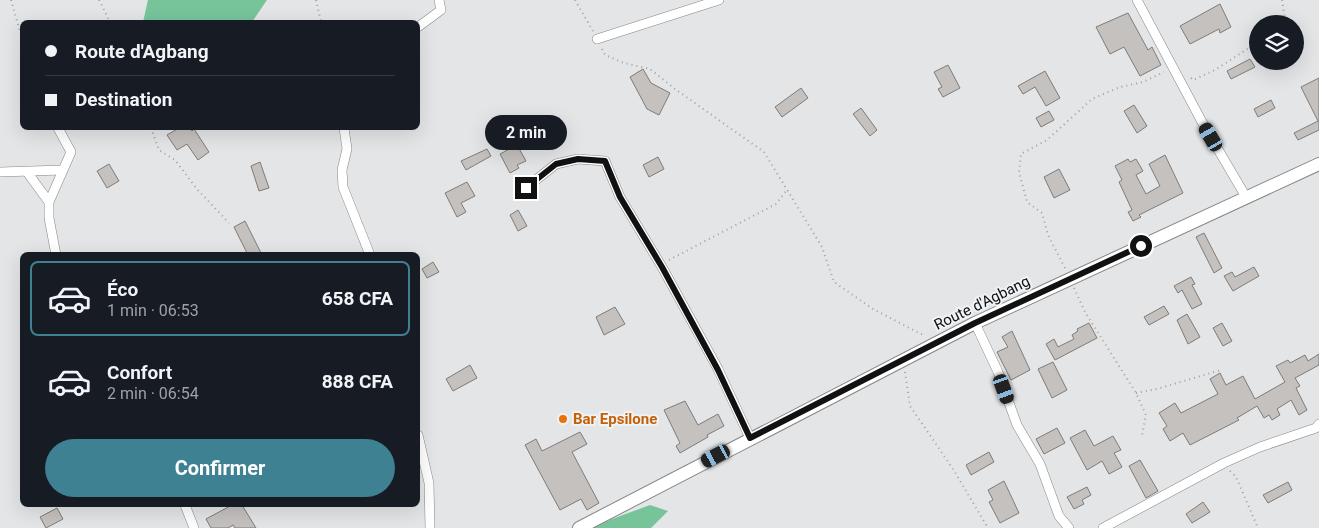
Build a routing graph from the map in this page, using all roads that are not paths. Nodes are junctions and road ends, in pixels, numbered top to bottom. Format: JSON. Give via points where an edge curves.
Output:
{"nodes":[{"id":1,"x":439,"y":0,"type":"edge"},
{"id":2,"x":718,"y":0,"type":"edge"},
{"id":3,"x":1137,"y":0,"type":"edge"},
{"id":4,"x":420,"y":26,"type":"edge"},
{"id":5,"x":597,"y":39,"type":"road end"},
{"id":6,"x":59,"y":130,"type":"edge"},
{"id":7,"x":344,"y":130,"type":"edge"},
{"id":8,"x":1319,"y":164,"type":"edge"},
{"id":9,"x":62,"y":170,"type":"junction"},
{"id":10,"x":0,"y":172,"type":"edge"},
{"id":11,"x":27,"y":172,"type":"junction"},
{"id":12,"x":526,"y":188,"type":"dead end"},
{"id":13,"x":1246,"y":197,"type":"junction"},
{"id":14,"x":49,"y":202,"type":"junction"},
{"id":15,"x":55,"y":252,"type":"edge"},
{"id":16,"x":369,"y":252,"type":"edge"},
{"id":17,"x":975,"y":323,"type":"junction"},
{"id":18,"x":1319,"y":424,"type":"edge"},
{"id":19,"x":750,"y":438,"type":"junction"},
{"id":20,"x":420,"y":444,"type":"edge"},
{"id":21,"x":186,"y":507,"type":"edge"},
{"id":22,"x":194,"y":528,"type":"edge"},
{"id":23,"x":430,"y":528,"type":"edge"},
{"id":24,"x":579,"y":528,"type":"edge"},
{"id":25,"x":1069,"y":528,"type":"edge"},
{"id":26,"x":1103,"y":528,"type":"edge"}],
"edges":[{"from":1,"to":4,"type":"street","via":[[441,10]]},
{"from":2,"to":5,"type":"street"},
{"from":3,"to":13,"type":"street"},
{"from":6,"to":9,"type":"street","via":[[71,152]]},
{"from":7,"to":16,"type":"street","via":[[347,148],[342,170],[343,188]]},
{"from":8,"to":13,"type":"main road","name":"Route d'Agbang"},
{"from":9,"to":11,"type":"street"},
{"from":9,"to":14,"type":"street"},
{"from":10,"to":11,"type":"street"},
{"from":11,"to":14,"type":"street"},
{"from":12,"to":19,"type":"street","via":[[556,164],[578,159],[605,161],[620,197],[718,370]]},
{"from":13,"to":17,"type":"main road","name":"Route d'Agbang"},
{"from":14,"to":15,"type":"street"},
{"from":17,"to":19,"type":"main road","name":"Route d'Agbang"},
{"from":17,"to":25,"type":"street","via":[[1018,425],[1040,464],[1059,516]]},
{"from":18,"to":26,"type":"street","via":[[1316,428],[1224,463]]},
{"from":19,"to":24,"type":"main road","name":"Route d'Agbang"},
{"from":20,"to":23,"type":"street","via":[[429,482]]},
{"from":21,"to":22,"type":"street"}]}
